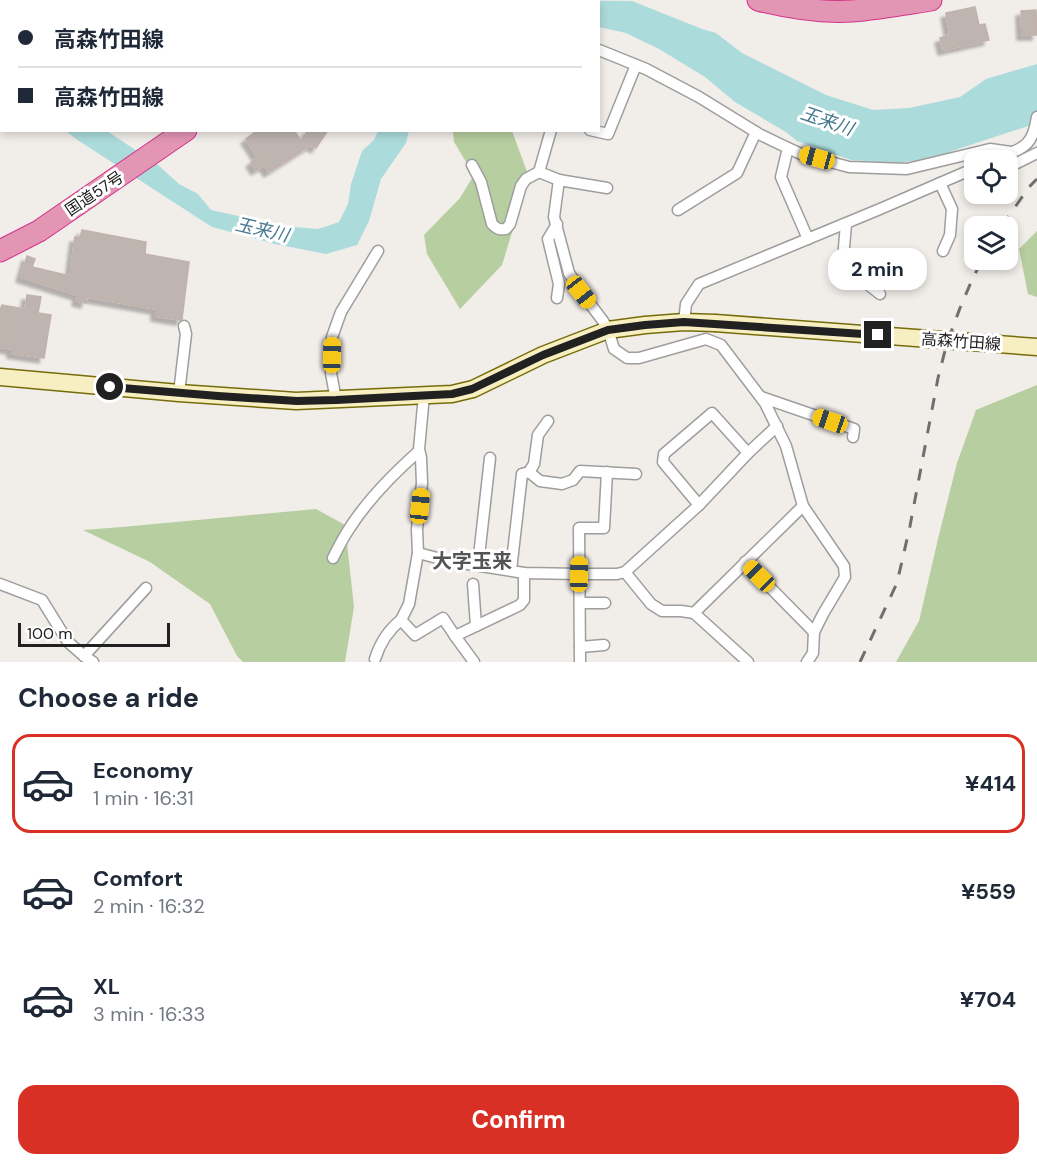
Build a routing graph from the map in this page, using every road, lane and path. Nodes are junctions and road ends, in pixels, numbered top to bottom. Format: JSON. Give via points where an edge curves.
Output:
{"nodes":[{"id":1,"x":758,"y":0,"type":"edge"},
{"id":2,"x":931,"y":0,"type":"edge"},
{"id":3,"x":600,"y":50,"type":"edge"},
{"id":4,"x":636,"y":65,"type":"junction"},
{"id":5,"x":1037,"y":117,"type":"edge"},
{"id":6,"x":183,"y":132,"type":"edge"},
{"id":7,"x":550,"y":132,"type":"edge"},
{"id":8,"x":599,"y":132,"type":"edge"},
{"id":9,"x":756,"y":132,"type":"junction"},
{"id":10,"x":789,"y":148,"type":"junction"},
{"id":11,"x":1015,"y":150,"type":"edge"},
{"id":12,"x":1037,"y":153,"type":"edge"},
{"id":13,"x":964,"y":155,"type":"edge"},
{"id":14,"x":1018,"y":162,"type":"edge"},
{"id":15,"x":472,"y":165,"type":"dead end"},
{"id":16,"x":539,"y":172,"type":"junction"},
{"id":17,"x":964,"y":173,"type":"edge"},
{"id":18,"x":559,"y":180,"type":"junction"},
{"id":19,"x":940,"y":183,"type":"junction"},
{"id":20,"x":607,"y":188,"type":"dead end"},
{"id":21,"x":678,"y":210,"type":"dead end"},
{"id":22,"x":557,"y":224,"type":"junction"},
{"id":23,"x":846,"y":224,"type":"junction"},
{"id":24,"x":808,"y":239,"type":"junction"},
{"id":25,"x":943,"y":250,"type":"dead end"},
{"id":26,"x":0,"y":251,"type":"edge"},
{"id":27,"x":378,"y":251,"type":"dead end"},
{"id":28,"x":880,"y":294,"type":"dead end"},
{"id":29,"x":557,"y":298,"type":"dead end"},
{"id":30,"x":684,"y":322,"type":"junction"},
{"id":31,"x":184,"y":326,"type":"dead end"},
{"id":32,"x":608,"y":330,"type":"junction"},
{"id":33,"x":1037,"y":347,"type":"edge"},
{"id":34,"x":0,"y":377,"type":"edge"},
{"id":35,"x":179,"y":393,"type":"junction"},
{"id":36,"x":423,"y":395,"type":"junction"},
{"id":37,"x":760,"y":397,"type":"junction"},
{"id":38,"x":336,"y":400,"type":"junction"},
{"id":39,"x":548,"y":421,"type":"dead end"},
{"id":40,"x":777,"y":426,"type":"junction"},
{"id":41,"x":853,"y":437,"type":"dead end"},
{"id":42,"x":419,"y":451,"type":"junction"},
{"id":43,"x":748,"y":453,"type":"junction"},
{"id":44,"x":490,"y":458,"type":"dead end"},
{"id":45,"x":529,"y":472,"type":"junction"},
{"id":46,"x":608,"y":472,"type":"junction"},
{"id":47,"x":636,"y":474,"type":"dead end"},
{"id":48,"x":699,"y":506,"type":"junction"},
{"id":49,"x":803,"y":506,"type":"junction"},
{"id":50,"x":417,"y":553,"type":"junction"},
{"id":51,"x":333,"y":558,"type":"dead end"},
{"id":52,"x":745,"y":562,"type":"junction"},
{"id":53,"x":478,"y":565,"type":"junction"},
{"id":54,"x":511,"y":570,"type":"junction"},
{"id":55,"x":625,"y":572,"type":"junction"},
{"id":56,"x":524,"y":573,"type":"junction"},
{"id":57,"x":579,"y":574,"type":"junction"},
{"id":58,"x":0,"y":584,"type":"edge"},
{"id":59,"x":473,"y":584,"type":"dead end"},
{"id":60,"x":147,"y":588,"type":"dead end"},
{"id":61,"x":580,"y":603,"type":"junction"},
{"id":62,"x":605,"y":603,"type":"dead end"},
{"id":63,"x":694,"y":613,"type":"junction"},
{"id":64,"x":401,"y":620,"type":"junction"},
{"id":65,"x":476,"y":626,"type":"junction"},
{"id":66,"x":814,"y":632,"type":"junction"},
{"id":67,"x":455,"y":636,"type":"junction"},
{"id":68,"x":604,"y":645,"type":"dead end"},
{"id":69,"x":580,"y":647,"type":"junction"},
{"id":70,"x":89,"y":659,"type":"edge"},
{"id":71,"x":375,"y":659,"type":"dead end"},
{"id":72,"x":474,"y":662,"type":"edge"},
{"id":73,"x":580,"y":662,"type":"edge"},
{"id":74,"x":748,"y":662,"type":"edge"},
{"id":75,"x":807,"y":662,"type":"edge"}],
"edges":[{"from":1,"to":2,"type":"highway","via":[[803,9],[851,11]]},
{"from":3,"to":4,"type":"street"},
{"from":4,"to":8,"type":"street","via":[[608,134]]},
{"from":4,"to":9,"type":"street"},
{"from":5,"to":11,"type":"street","via":[[1035,132],[1026,145]]},
{"from":6,"to":26,"type":"highway","name":"国道57号","via":[[39,231]]},
{"from":7,"to":16,"type":"street"},
{"from":9,"to":10,"type":"street"},
{"from":9,"to":21,"type":"street","via":[[737,172]]},
{"from":10,"to":13,"type":"street","via":[[849,167],[907,169]]},
{"from":10,"to":24,"type":"street","via":[[781,177]]},
{"from":12,"to":14,"type":"street"},
{"from":15,"to":16,"type":"street","via":[[481,182],[492,224],[501,230],[510,224],[521,186]]},
{"from":16,"to":18,"type":"street"},
{"from":17,"to":19,"type":"street"},
{"from":18,"to":20,"type":"street"},
{"from":18,"to":22,"type":"street","via":[[554,217]]},
{"from":19,"to":23,"type":"street"},
{"from":19,"to":25,"type":"street","via":[[952,209],[950,235]]},
{"from":22,"to":29,"type":"street","via":[[548,239],[559,285]]},
{"from":22,"to":32,"type":"street","via":[[569,273]]},
{"from":23,"to":24,"type":"street"},
{"from":23,"to":28,"type":"street","via":[[843,259],[848,268]]},
{"from":24,"to":30,"type":"street","via":[[699,284],[686,304]]},
{"from":27,"to":38,"type":"street","via":[[341,312],[332,337],[331,373]]},
{"from":30,"to":32,"type":"main road","name":"高森竹田線"},
{"from":30,"to":33,"type":"main road","name":"高森竹田線","bridge":true},
{"from":31,"to":35,"type":"street"},
{"from":32,"to":36,"type":"main road","name":"高森竹田線","via":[[472,389]]},
{"from":32,"to":37,"type":"street","via":[[614,349],[627,358],[706,339],[712,341],[721,345]]},
{"from":34,"to":35,"type":"main road","name":"高森竹田線"},
{"from":35,"to":38,"type":"main road","name":"高森竹田線"},
{"from":36,"to":38,"type":"main road","name":"高森竹田線"},
{"from":36,"to":42,"type":"street"},
{"from":37,"to":40,"type":"street"},
{"from":37,"to":41,"type":"street","via":[[854,429]]},
{"from":39,"to":45,"type":"street","via":[[538,435]]},
{"from":40,"to":43,"type":"street"},
{"from":40,"to":49,"type":"street"},
{"from":42,"to":50,"type":"street","via":[[422,483]]},
{"from":42,"to":51,"type":"street","via":[[373,496]]},
{"from":43,"to":48,"type":"street"},
{"from":43,"to":48,"type":"street","via":[[712,413],[664,454],[663,462]]},
{"from":44,"to":53,"type":"street"},
{"from":45,"to":46,"type":"street","via":[[540,481],[562,483],[573,480],[580,471]]},
{"from":45,"to":54,"type":"street","via":[[522,474]]},
{"from":46,"to":47,"type":"street"},
{"from":46,"to":57,"type":"street","via":[[604,528],[579,528]]},
{"from":48,"to":55,"type":"street"},
{"from":49,"to":52,"type":"street"},
{"from":49,"to":66,"type":"street","via":[[844,566],[845,577]]},
{"from":50,"to":53,"type":"street"},
{"from":50,"to":64,"type":"street","via":[[409,604]]},
{"from":52,"to":63,"type":"street"},
{"from":52,"to":66,"type":"street"},
{"from":53,"to":54,"type":"street"},
{"from":54,"to":56,"type":"street"},
{"from":55,"to":57,"type":"street"},
{"from":55,"to":63,"type":"street","via":[[651,604],[662,611]]},
{"from":56,"to":57,"type":"street"},
{"from":56,"to":65,"type":"street","via":[[524,600],[520,605]]},
{"from":57,"to":61,"type":"street"},
{"from":58,"to":70,"type":"street","via":[[42,600],[68,642]]},
{"from":59,"to":65,"type":"street"},
{"from":60,"to":70,"type":"street"},
{"from":61,"to":62,"type":"street"},
{"from":61,"to":69,"type":"street"},
{"from":63,"to":74,"type":"street"},
{"from":64,"to":67,"type":"street","via":[[415,634],[443,618]]},
{"from":64,"to":71,"type":"street","via":[[384,637]]},
{"from":65,"to":67,"type":"street"},
{"from":66,"to":75,"type":"street","via":[[813,653]]},
{"from":67,"to":72,"type":"street"},
{"from":68,"to":69,"type":"street"},
{"from":69,"to":73,"type":"street"}]}
